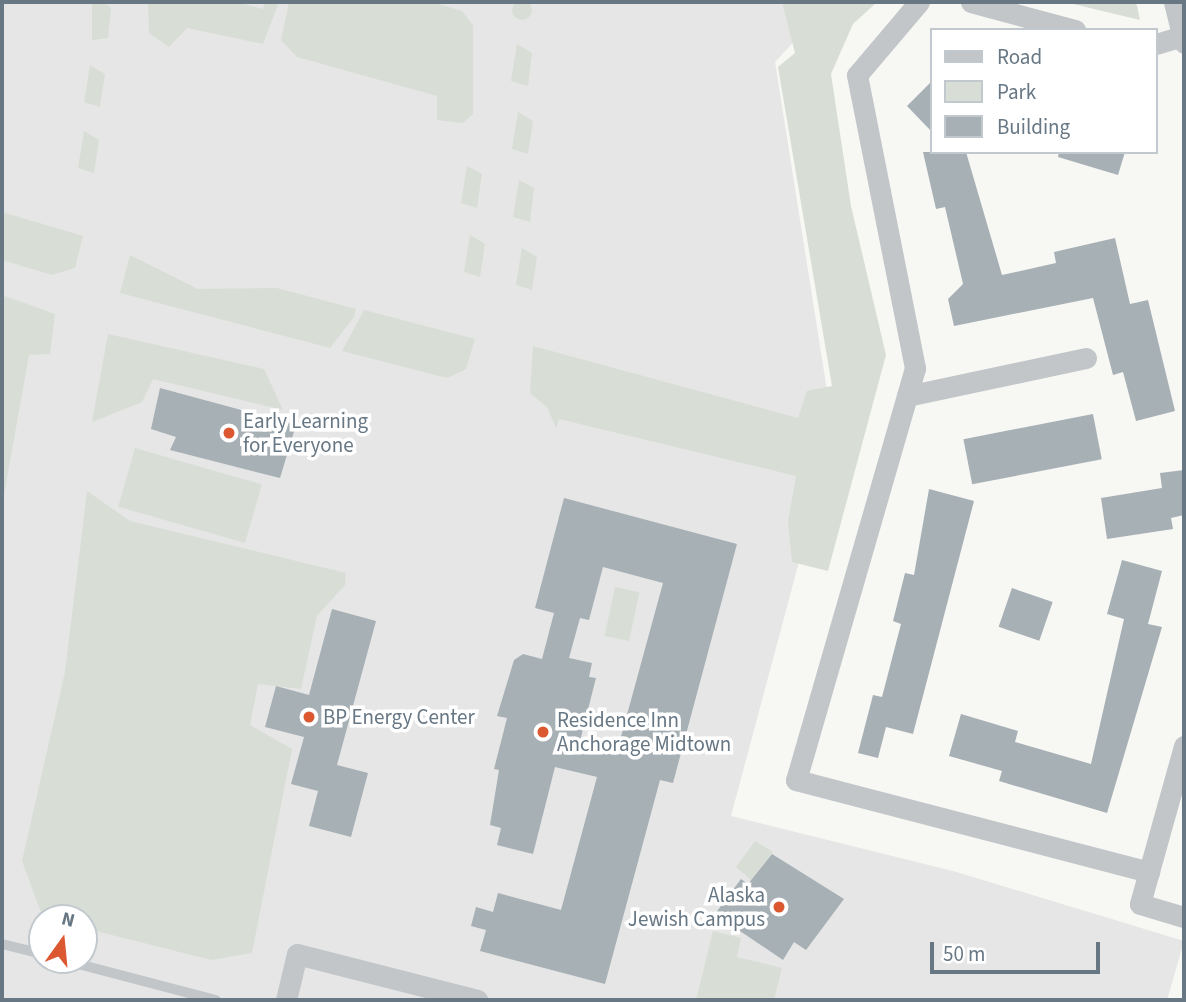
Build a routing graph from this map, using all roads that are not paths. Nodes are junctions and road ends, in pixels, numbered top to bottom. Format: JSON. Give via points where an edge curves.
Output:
{"nodes":[{"id":1,"x":919,"y":2,"type":"edge"},
{"id":2,"x":971,"y":2,"type":"edge"},
{"id":3,"x":1174,"y":2,"type":"edge"},
{"id":4,"x":1068,"y":28,"type":"edge"},
{"id":5,"x":1184,"y":38,"type":"edge"},
{"id":6,"x":1158,"y":44,"type":"edge"},
{"id":7,"x":1086,"y":358,"type":"dead end"},
{"id":8,"x":906,"y":396,"type":"junction"},
{"id":9,"x":1184,"y":746,"type":"edge"},
{"id":10,"x":1149,"y":872,"type":"junction"},
{"id":11,"x":1184,"y":918,"type":"edge"},
{"id":12,"x":2,"y":944,"type":"edge"},
{"id":13,"x":28,"y":950,"type":"edge"},
{"id":14,"x":98,"y":969,"type":"edge"},
{"id":15,"x":214,"y":1000,"type":"edge"},
{"id":16,"x":286,"y":1000,"type":"edge"},
{"id":17,"x":477,"y":1000,"type":"edge"}],
"edges":[{"from":1,"to":8,"type":"street","via":[[857,75],[915,368]]},
{"from":2,"to":4,"type":"street"},
{"from":3,"to":5,"type":"street"},
{"from":5,"to":6,"type":"street"},
{"from":7,"to":8,"type":"street"},
{"from":8,"to":10,"type":"street","via":[[796,780]]},
{"from":9,"to":10,"type":"street"},
{"from":10,"to":11,"type":"street","via":[[1140,904]]},
{"from":12,"to":13,"type":"lane"},
{"from":14,"to":15,"type":"lane"},
{"from":16,"to":17,"type":"street","via":[[297,954]]}]}
